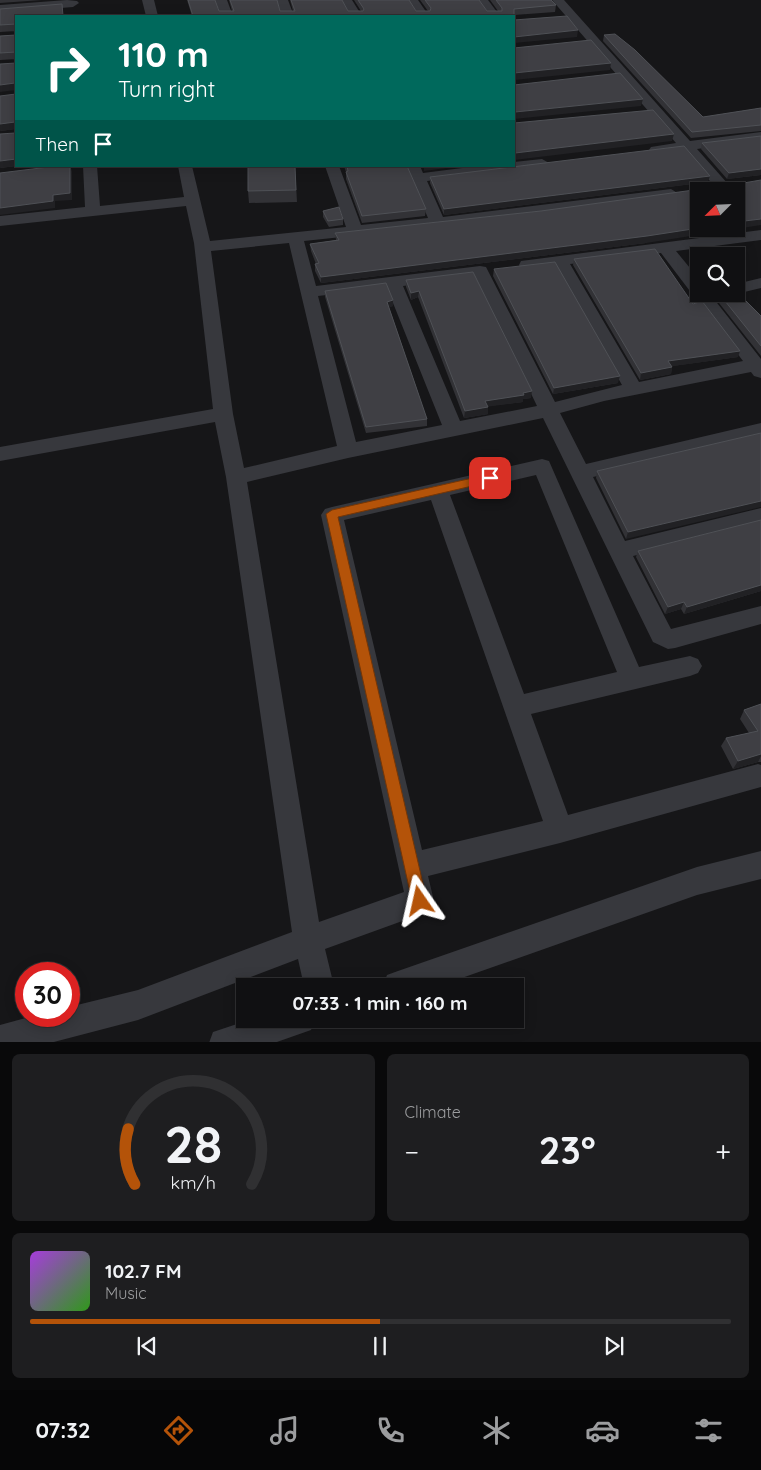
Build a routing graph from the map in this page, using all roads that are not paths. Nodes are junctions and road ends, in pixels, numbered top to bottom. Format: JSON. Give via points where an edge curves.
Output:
{"nodes":[{"id":1,"x":148,"y":0,"type":"edge"},
{"id":2,"x":221,"y":0,"type":"edge"},
{"id":3,"x":282,"y":0,"type":"edge"},
{"id":4,"x":346,"y":0,"type":"edge"},
{"id":5,"x":412,"y":0,"type":"edge"},
{"id":6,"x":482,"y":0,"type":"edge"},
{"id":7,"x":558,"y":0,"type":"edge"},
{"id":8,"x":73,"y":2,"type":"edge"},
{"id":9,"x":0,"y":9,"type":"edge"},
{"id":10,"x":75,"y":15,"type":"edge"},
{"id":11,"x":152,"y":15,"type":"edge"},
{"id":12,"x":227,"y":15,"type":"edge"},
{"id":13,"x":288,"y":15,"type":"edge"},
{"id":14,"x":355,"y":15,"type":"edge"},
{"id":15,"x":422,"y":15,"type":"edge"},
{"id":16,"x":493,"y":15,"type":"edge"},
{"id":17,"x":572,"y":16,"type":"junction"},
{"id":18,"x":553,"y":18,"type":"edge"},
{"id":19,"x":594,"y":42,"type":"junction"},
{"id":20,"x":576,"y":43,"type":"edge"},
{"id":21,"x":624,"y":74,"type":"junction"},
{"id":22,"x":605,"y":76,"type":"edge"},
{"id":23,"x":656,"y":110,"type":"junction"},
{"id":24,"x":637,"y":112,"type":"edge"},
{"id":25,"x":761,"y":136,"type":"edge"},
{"id":26,"x":687,"y":146,"type":"junction"},
{"id":27,"x":639,"y":152,"type":"edge"},
{"id":28,"x":552,"y":162,"type":"edge"},
{"id":29,"x":515,"y":165,"type":"edge"},
{"id":30,"x":90,"y":167,"type":"edge"},
{"id":31,"x":185,"y":167,"type":"edge"},
{"id":32,"x":332,"y":167,"type":"edge"},
{"id":33,"x":484,"y":167,"type":"edge"},
{"id":34,"x":415,"y":172,"type":"edge"},
{"id":35,"x":719,"y":182,"type":"edge"},
{"id":36,"x":684,"y":192,"type":"edge"},
{"id":37,"x":192,"y":200,"type":"junction"},
{"id":38,"x":93,"y":211,"type":"junction"},
{"id":39,"x":0,"y":221,"type":"edge"},
{"id":40,"x":437,"y":222,"type":"junction"},
{"id":41,"x":355,"y":231,"type":"junction"},
{"id":42,"x":761,"y":235,"type":"edge"},
{"id":43,"x":295,"y":236,"type":"junction"},
{"id":44,"x":202,"y":247,"type":"junction"},
{"id":45,"x":664,"y":247,"type":"junction"},
{"id":46,"x":560,"y":261,"type":"junction"},
{"id":47,"x":495,"y":269,"type":"junction"},
{"id":48,"x":690,"y":277,"type":"edge"},
{"id":49,"x":393,"y":282,"type":"junction"},
{"id":50,"x":761,"y":283,"type":"edge"},
{"id":51,"x":745,"y":287,"type":"edge"},
{"id":52,"x":309,"y":292,"type":"junction"},
{"id":53,"x":711,"y":302,"type":"edge"},
{"id":54,"x":758,"y":368,"type":"edge"},
{"id":55,"x":634,"y":389,"type":"junction"},
{"id":56,"x":548,"y":410,"type":"junction"},
{"id":57,"x":223,"y":414,"type":"junction"},
{"id":58,"x":453,"y":429,"type":"junction"},
{"id":59,"x":761,"y":430,"type":"edge"},
{"id":60,"x":348,"y":451,"type":"junction"},
{"id":61,"x":0,"y":454,"type":"edge"},
{"id":62,"x":580,"y":473,"type":"junction"},
{"id":63,"x":236,"y":477,"type":"junction"},
{"id":64,"x":438,"y":490,"type":"junction"},
{"id":65,"x":761,"y":516,"type":"edge"},
{"id":66,"x":619,"y":551,"type":"junction"},
{"id":67,"x":761,"y":615,"type":"edge"},
{"id":68,"x":690,"y":666,"type":"dead end"},
{"id":69,"x":632,"y":679,"type":"junction"},
{"id":70,"x":516,"y":707,"type":"junction"},
{"id":71,"x":758,"y":776,"type":"dead end"},
{"id":72,"x":560,"y":830,"type":"junction"},
{"id":73,"x":761,"y":865,"type":"edge"},
{"id":74,"x":412,"y":866,"type":"junction"},
{"id":75,"x":308,"y":940,"type":"junction"},
{"id":76,"x":317,"y":978,"type":"edge"},
{"id":77,"x":421,"y":978,"type":"edge"},
{"id":78,"x":270,"y":1028,"type":"edge"},
{"id":79,"x":0,"y":1040,"type":"edge"},
{"id":80,"x":224,"y":1042,"type":"edge"}],
"edges":[{"from":1,"to":11,"type":"street"},
{"from":2,"to":12,"type":"street"},
{"from":3,"to":13,"type":"street"},
{"from":4,"to":14,"type":"street"},
{"from":5,"to":15,"type":"street"},
{"from":6,"to":16,"type":"street"},
{"from":7,"to":17,"type":"street"},
{"from":8,"to":9,"type":"street"},
{"from":8,"to":10,"type":"street"},
{"from":17,"to":18,"type":"street"},
{"from":17,"to":19,"type":"street"},
{"from":19,"to":20,"type":"street"},
{"from":19,"to":21,"type":"street"},
{"from":21,"to":22,"type":"street"},
{"from":21,"to":23,"type":"street"},
{"from":23,"to":24,"type":"street"},
{"from":23,"to":26,"type":"street"},
{"from":25,"to":26,"type":"street"},
{"from":26,"to":27,"type":"street"},
{"from":26,"to":35,"type":"street"},
{"from":28,"to":29,"type":"street"},
{"from":30,"to":38,"type":"street"},
{"from":31,"to":37,"type":"street"},
{"from":32,"to":41,"type":"street"},
{"from":33,"to":34,"type":"street"},
{"from":34,"to":40,"type":"street"},
{"from":36,"to":40,"type":"street"},
{"from":37,"to":38,"type":"street"},
{"from":37,"to":44,"type":"street"},
{"from":38,"to":39,"type":"street"},
{"from":40,"to":41,"type":"street"},
{"from":41,"to":43,"type":"street"},
{"from":42,"to":45,"type":"street"},
{"from":43,"to":44,"type":"street"},
{"from":43,"to":52,"type":"street"},
{"from":44,"to":57,"type":"street"},
{"from":45,"to":46,"type":"street"},
{"from":45,"to":48,"type":"street"},
{"from":46,"to":47,"type":"street"},
{"from":46,"to":55,"type":"street"},
{"from":47,"to":49,"type":"street"},
{"from":47,"to":56,"type":"street"},
{"from":49,"to":52,"type":"street"},
{"from":49,"to":58,"type":"street"},
{"from":50,"to":51,"type":"street"},
{"from":52,"to":60,"type":"street"},
{"from":53,"to":54,"type":"street"},
{"from":54,"to":55,"type":"street"},
{"from":55,"to":56,"type":"street"},
{"from":56,"to":58,"type":"street"},
{"from":56,"to":62,"type":"street"},
{"from":57,"to":61,"type":"street"},
{"from":57,"to":63,"type":"street"},
{"from":58,"to":60,"type":"street"},
{"from":59,"to":62,"type":"street"},
{"from":60,"to":63,"type":"street"},
{"from":62,"to":66,"type":"street"},
{"from":63,"to":75,"type":"street"},
{"from":64,"to":69,"type":"street","via":[[542,466]]},
{"from":64,"to":70,"type":"street"},
{"from":64,"to":74,"type":"street","via":[[332,514]]},
{"from":65,"to":66,"type":"street"},
{"from":66,"to":67,"type":"street","via":[[661,635],[668,639]]},
{"from":68,"to":69,"type":"street"},
{"from":69,"to":70,"type":"street"},
{"from":70,"to":72,"type":"street"},
{"from":71,"to":72,"type":"street"},
{"from":72,"to":74,"type":"street"},
{"from":73,"to":77,"type":"street","via":[[697,881]]},
{"from":74,"to":75,"type":"street","via":[[420,901]]},
{"from":75,"to":76,"type":"street"},
{"from":75,"to":79,"type":"street","via":[[273,956],[138,1004]]},
{"from":78,"to":80,"type":"street"}]}
